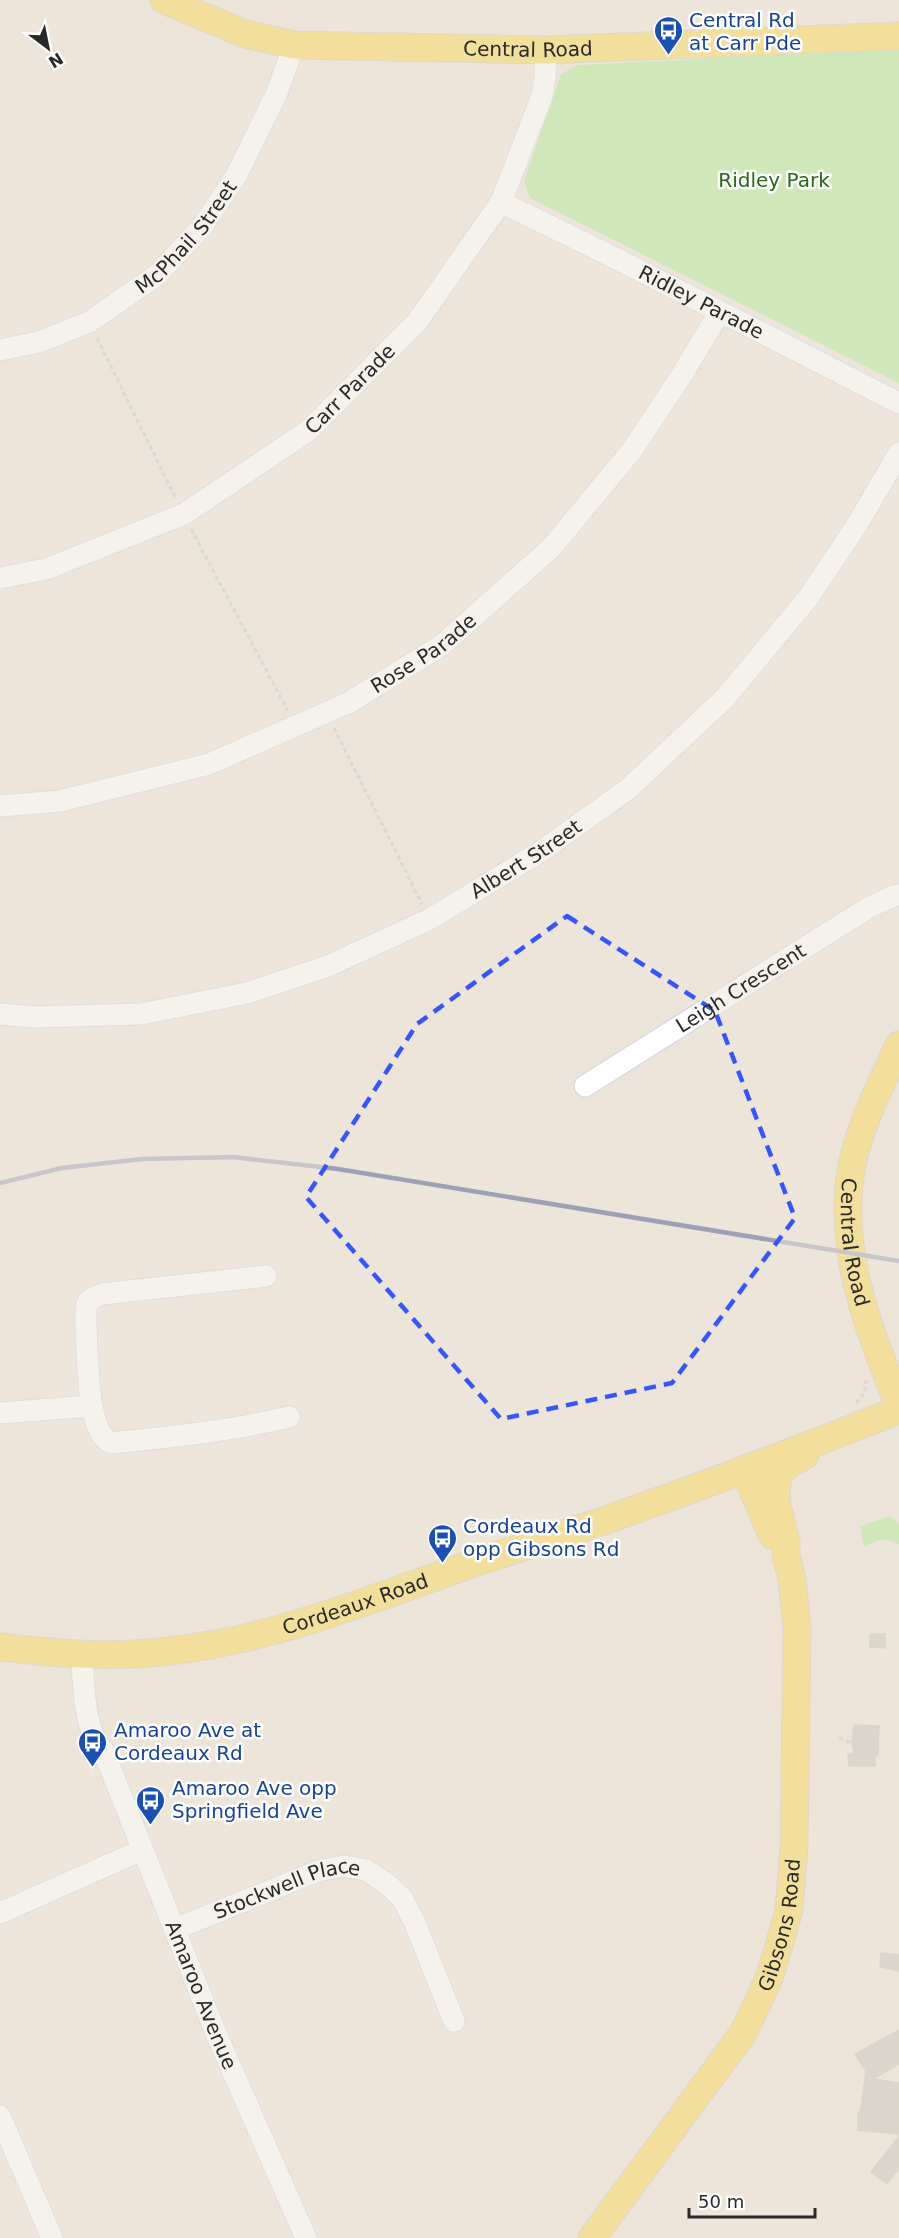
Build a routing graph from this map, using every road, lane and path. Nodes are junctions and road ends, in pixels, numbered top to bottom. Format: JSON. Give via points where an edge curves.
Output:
{"nodes":[{"id":1,"x":167,"y":0,"type":"edge"},
{"id":2,"x":899,"y":36,"type":"edge"},
{"id":3,"x":294,"y":45,"type":"junction"},
{"id":4,"x":546,"y":50,"type":"junction"},
{"id":5,"x":501,"y":202,"type":"junction"},
{"id":6,"x":719,"y":313,"type":"junction"},
{"id":7,"x":89,"y":322,"type":"junction"},
{"id":8,"x":0,"y":350,"type":"edge"},
{"id":9,"x":899,"y":403,"type":"edge"},
{"id":10,"x":899,"y":453,"type":"edge"},
{"id":11,"x":183,"y":514,"type":"junction"},
{"id":12,"x":0,"y":578,"type":"edge"},
{"id":13,"x":327,"y":713,"type":"junction"},
{"id":14,"x":296,"y":726,"type":"junction"},
{"id":15,"x":0,"y":806,"type":"edge"},
{"id":16,"x":899,"y":895,"type":"edge"},
{"id":17,"x":430,"y":919,"type":"junction"},
{"id":18,"x":0,"y":1014,"type":"edge"},
{"id":19,"x":899,"y":1045,"type":"edge"},
{"id":20,"x":585,"y":1086,"type":"dead end"},
{"id":21,"x":266,"y":1276,"type":"dead end"},
{"id":22,"x":866,"y":1383,"type":"dead end"},
{"id":23,"x":91,"y":1406,"type":"junction"},
{"id":24,"x":899,"y":1408,"type":"edge"},
{"id":25,"x":0,"y":1413,"type":"edge"},
{"id":26,"x":289,"y":1417,"type":"dead end"},
{"id":27,"x":853,"y":1417,"type":"junction"},
{"id":28,"x":744,"y":1469,"type":"junction"},
{"id":29,"x":786,"y":1556,"type":"junction"},
{"id":30,"x":0,"y":1647,"type":"edge"},
{"id":31,"x":89,"y":1655,"type":"junction"},
{"id":32,"x":839,"y":1738,"type":"dead end"},
{"id":33,"x":852,"y":1743,"type":"dead end"},
{"id":34,"x":142,"y":1850,"type":"junction"},
{"id":35,"x":0,"y":1913,"type":"edge"},
{"id":36,"x":175,"y":1929,"type":"junction"},
{"id":37,"x":454,"y":2021,"type":"dead end"},
{"id":38,"x":0,"y":2116,"type":"edge"},
{"id":39,"x":52,"y":2238,"type":"edge"},
{"id":40,"x":306,"y":2238,"type":"edge"},
{"id":41,"x":592,"y":2238,"type":"edge"}],
"edges":[{"from":1,"to":3,"type":"main road","name":"Central Road","via":[[246,33]]},
{"from":2,"to":4,"type":"main road","name":"Central Road"},
{"from":3,"to":4,"type":"main road","name":"Central Road"},
{"from":3,"to":7,"type":"street","name":"McPhail Street","via":[[276,95],[236,176],[202,227],[157,275]]},
{"from":4,"to":5,"type":"street","name":"Carr Parade","via":[[542,96]]},
{"from":5,"to":6,"type":"street","name":"Ridley Parade"},
{"from":5,"to":11,"type":"street","name":"Carr Parade","via":[[417,322],[308,431]]},
{"from":6,"to":9,"type":"street","name":"Ridley Parade"},
{"from":6,"to":13,"type":"street","name":"Rose Parade","via":[[633,449],[552,547],[442,645]]},
{"from":7,"to":8,"type":"street","name":"McPhail Street","via":[[39,342]]},
{"from":7,"to":11,"type":"path"},
{"from":10,"to":17,"type":"street","name":"Albert Street","via":[[808,598],[725,698],[628,789],[540,852]]},
{"from":11,"to":12,"type":"street","name":"Carr Parade","via":[[46,569]]},
{"from":11,"to":14,"type":"path"},
{"from":13,"to":14,"type":"street","name":"Rose Parade"},
{"from":13,"to":17,"type":"path"},
{"from":14,"to":15,"type":"street","name":"Rose Parade","via":[[210,764],[60,801]]},
{"from":16,"to":20,"type":"street","name":"Leigh Crescent","via":[[868,908]]},
{"from":17,"to":18,"type":"street","name":"Albert Street","via":[[328,966],[247,993],[141,1014]]},
{"from":19,"to":24,"type":"main road","name":"Central Road","via":[[853,1163],[848,1232],[857,1287]]},
{"from":21,"to":23,"type":"street","via":[[92,1298],[87,1304],[86,1319]]},
{"from":22,"to":27,"type":"path"},
{"from":23,"to":25,"type":"street"},
{"from":23,"to":26,"type":"street","via":[[101,1435],[111,1443],[193,1435]]},
{"from":24,"to":27,"type":"main road","name":"Cordeaux Road"},
{"from":27,"to":28,"type":"main road","name":"Cordeaux Road"},
{"from":27,"to":29,"type":"main road","name":"Gibsons Road","via":[[840,1439],[787,1465],[779,1474],[777,1505]]},
{"from":28,"to":29,"type":"main road","name":"Gibsons Road"},
{"from":28,"to":31,"type":"main road","name":"Cordeaux Road","via":[[297,1625],[170,1651]]},
{"from":29,"to":41,"type":"main road","name":"Gibsons Road","via":[[796,1606],[794,1848],[789,1909],[779,1946],[744,2032]]},
{"from":30,"to":31,"type":"main road","name":"Cordeaux Road"},
{"from":31,"to":34,"type":"street","name":"Amaroo Avenue","via":[[103,1750]]},
{"from":32,"to":33,"type":"path"},
{"from":34,"to":35,"type":"street"},
{"from":34,"to":36,"type":"street","name":"Amaroo Avenue"},
{"from":36,"to":37,"type":"street","name":"Stockwell Place","via":[[318,1871],[344,1866],[366,1870],[402,1898]]},
{"from":36,"to":40,"type":"street","name":"Amaroo Avenue","via":[[236,2082]]},
{"from":38,"to":39,"type":"street"}]}
